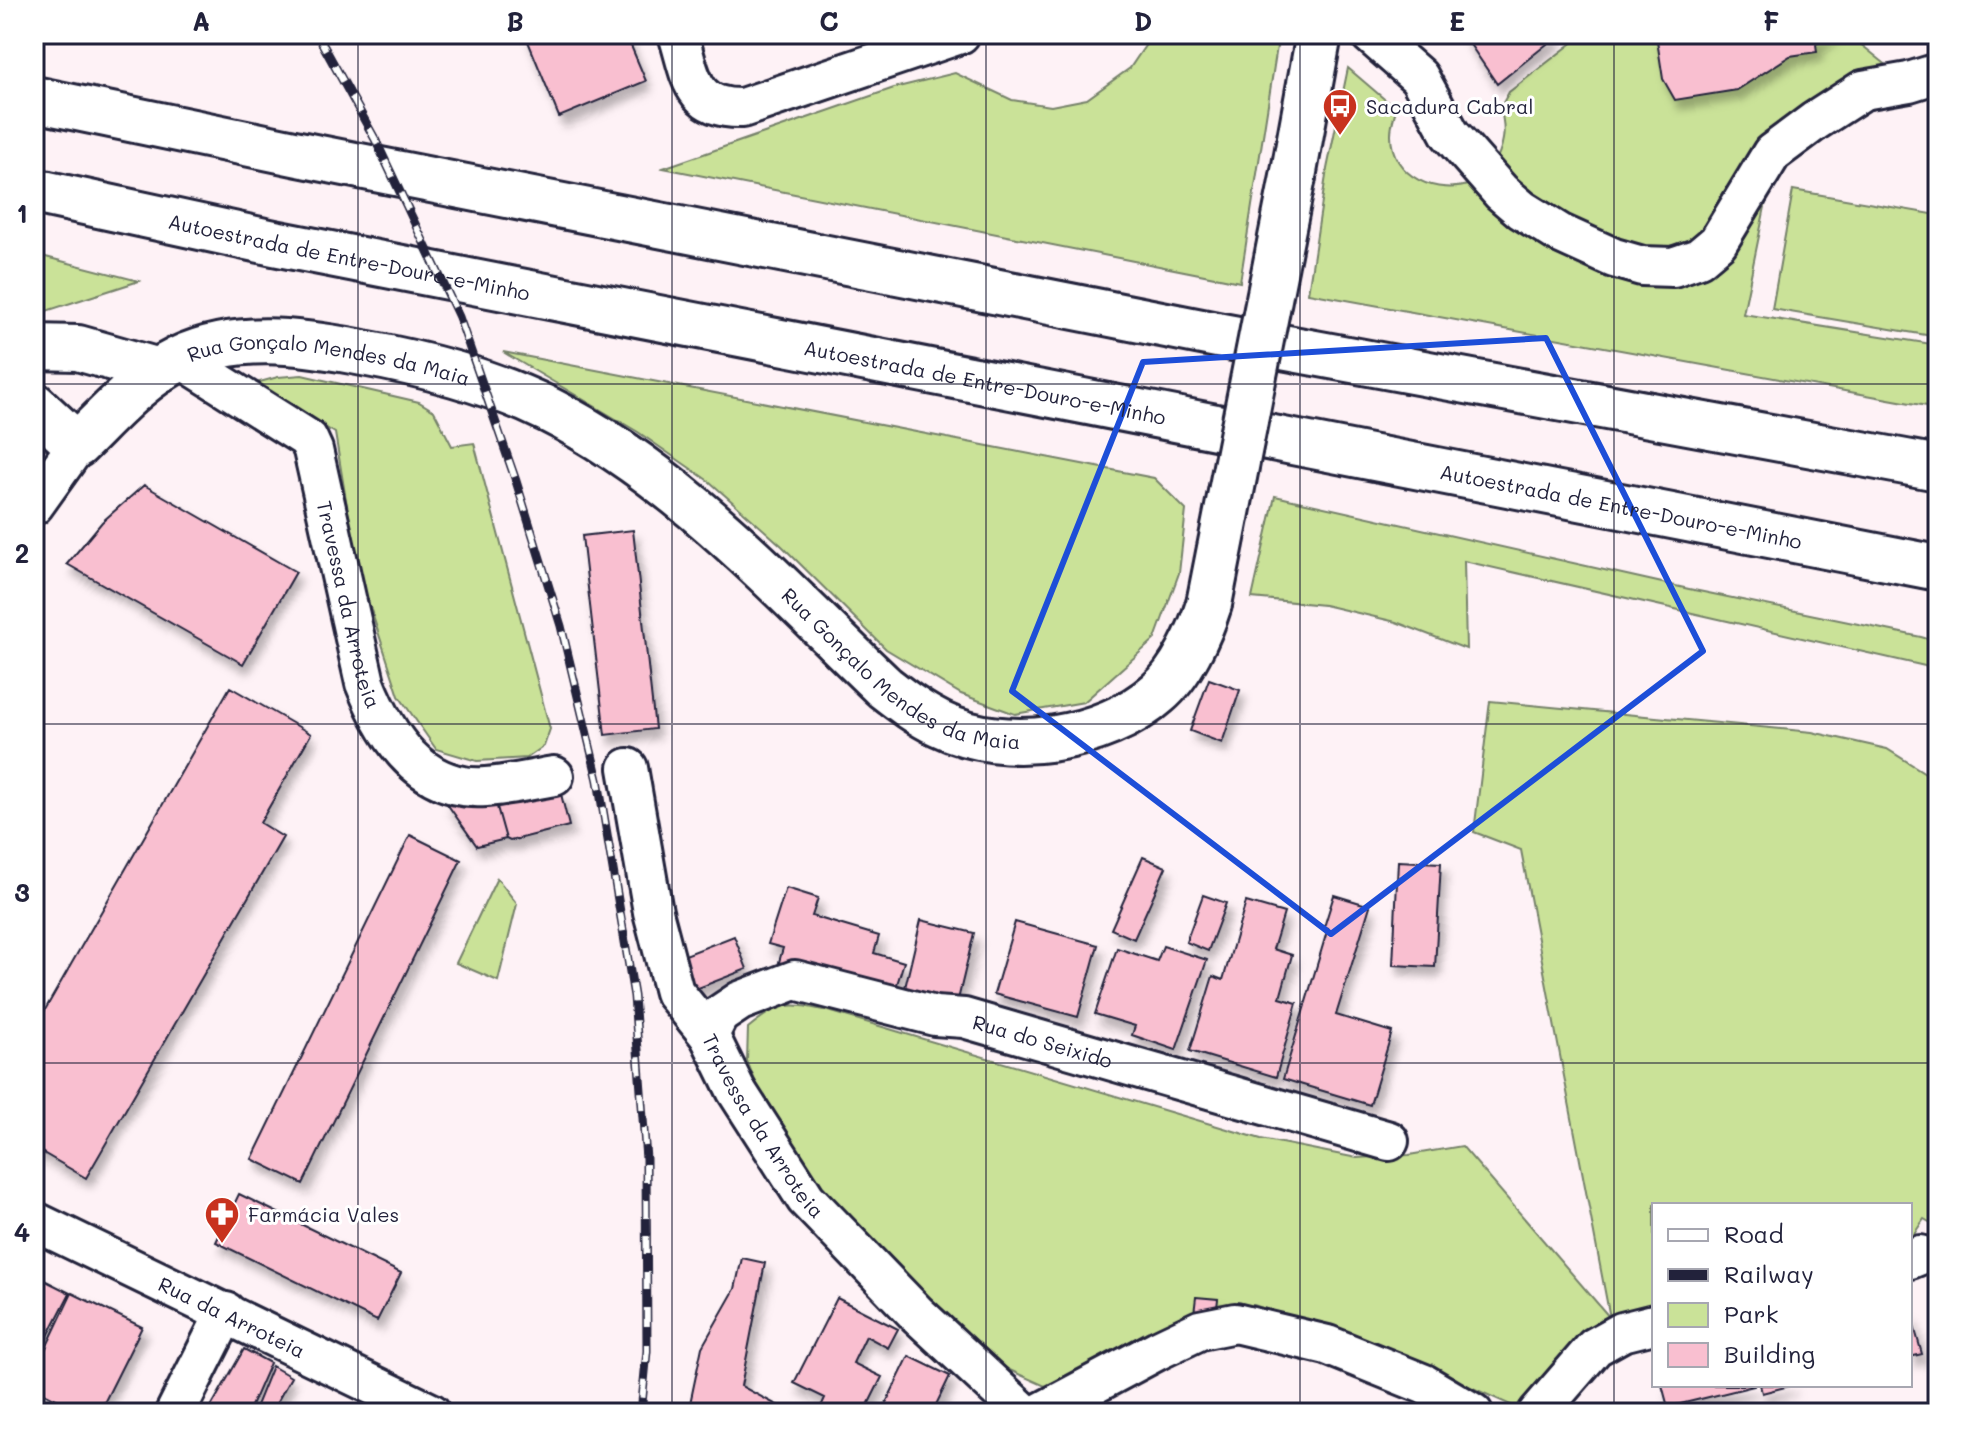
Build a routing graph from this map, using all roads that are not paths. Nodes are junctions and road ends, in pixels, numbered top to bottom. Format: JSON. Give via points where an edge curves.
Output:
{"nodes":[{"id":1,"x":678,"y":34,"type":"edge"},
{"id":2,"x":960,"y":34,"type":"edge"},
{"id":3,"x":1319,"y":34,"type":"edge"},
{"id":4,"x":1370,"y":34,"type":"edge"},
{"id":5,"x":1938,"y":73,"type":"edge"},
{"id":6,"x":34,"y":99,"type":"edge"},
{"id":7,"x":34,"y":191,"type":"edge"},
{"id":8,"x":34,"y":347,"type":"edge"},
{"id":9,"x":169,"y":364,"type":"junction"},
{"id":10,"x":34,"y":405,"type":"edge"},
{"id":11,"x":77,"y":445,"type":"junction"},
{"id":12,"x":1938,"y":468,"type":"edge"},
{"id":13,"x":34,"y":505,"type":"edge"},
{"id":14,"x":1928,"y":569,"type":"edge"},
{"id":15,"x":628,"y":768,"type":"dead end"},
{"id":16,"x":554,"y":776,"type":"dead end"},
{"id":17,"x":709,"y":1035,"type":"junction"},
{"id":18,"x":1389,"y":1141,"type":"dead end"},
{"id":19,"x":34,"y":1221,"type":"edge"},
{"id":20,"x":226,"y":1312,"type":"junction"},
{"id":21,"x":1652,"y":1324,"type":"edge"},
{"id":22,"x":175,"y":1413,"type":"edge"},
{"id":23,"x":431,"y":1413,"type":"edge"},
{"id":24,"x":1024,"y":1413,"type":"edge"},
{"id":25,"x":1040,"y":1413,"type":"edge"},
{"id":26,"x":1473,"y":1413,"type":"edge"},
{"id":27,"x":1538,"y":1413,"type":"edge"}],
"edges":[{"from":1,"to":2,"type":"street","via":[[696,90],[715,106],[728,109]]},
{"from":3,"to":9,"type":"main road","name":"Rua Gonçalo Mendes da Maia","bridge":true,"via":[[1201,630],[1160,692],[1121,718],[1077,735],[985,738],[942,726],[901,701],[693,506],[550,410],[456,373],[302,341],[227,345]]},
{"from":4,"to":5,"type":"street","via":[[1419,77],[1450,134],[1512,201],[1559,233],[1642,266],[1673,267],[1699,258],[1718,242],[1772,153],[1815,121],[1863,90]]},
{"from":6,"to":12,"type":"main road","via":[[1116,315]]},
{"from":7,"to":14,"type":"main road","name":"Autoestrada de Entre-Douro-e-Minho","via":[[274,243]]},
{"from":8,"to":9,"type":"main road","name":"Rua Gonçalo Mendes da Maia","via":[[78,348]]},
{"from":9,"to":11,"type":"main road"},
{"from":9,"to":16,"type":"street","name":"Travessa da Arroteia","via":[[308,439],[365,683],[393,741],[415,765],[463,786]]},
{"from":10,"to":11,"type":"main road"},
{"from":11,"to":13,"type":"street"},
{"from":15,"to":17,"type":"street","name":"Travessa da Arroteia","via":[[653,912],[674,992]]},
{"from":17,"to":18,"type":"street","name":"Rua do Seixido","via":[[719,1015],[740,1001],[795,980],[935,1016],[964,1018]]},
{"from":17,"to":24,"type":"street","name":"Travessa da Arroteia","via":[[736,1090],[806,1199],[917,1314]]},
{"from":19,"to":20,"type":"street","name":"Rua da Arroteia"},
{"from":20,"to":22,"type":"street"},
{"from":20,"to":23,"type":"street","name":"Rua da Arroteia"},
{"from":21,"to":27,"type":"street","via":[[1622,1332],[1595,1347]]},
{"from":25,"to":26,"type":"street","via":[[1186,1336],[1235,1323],[1327,1345],[1424,1384]]}]}
